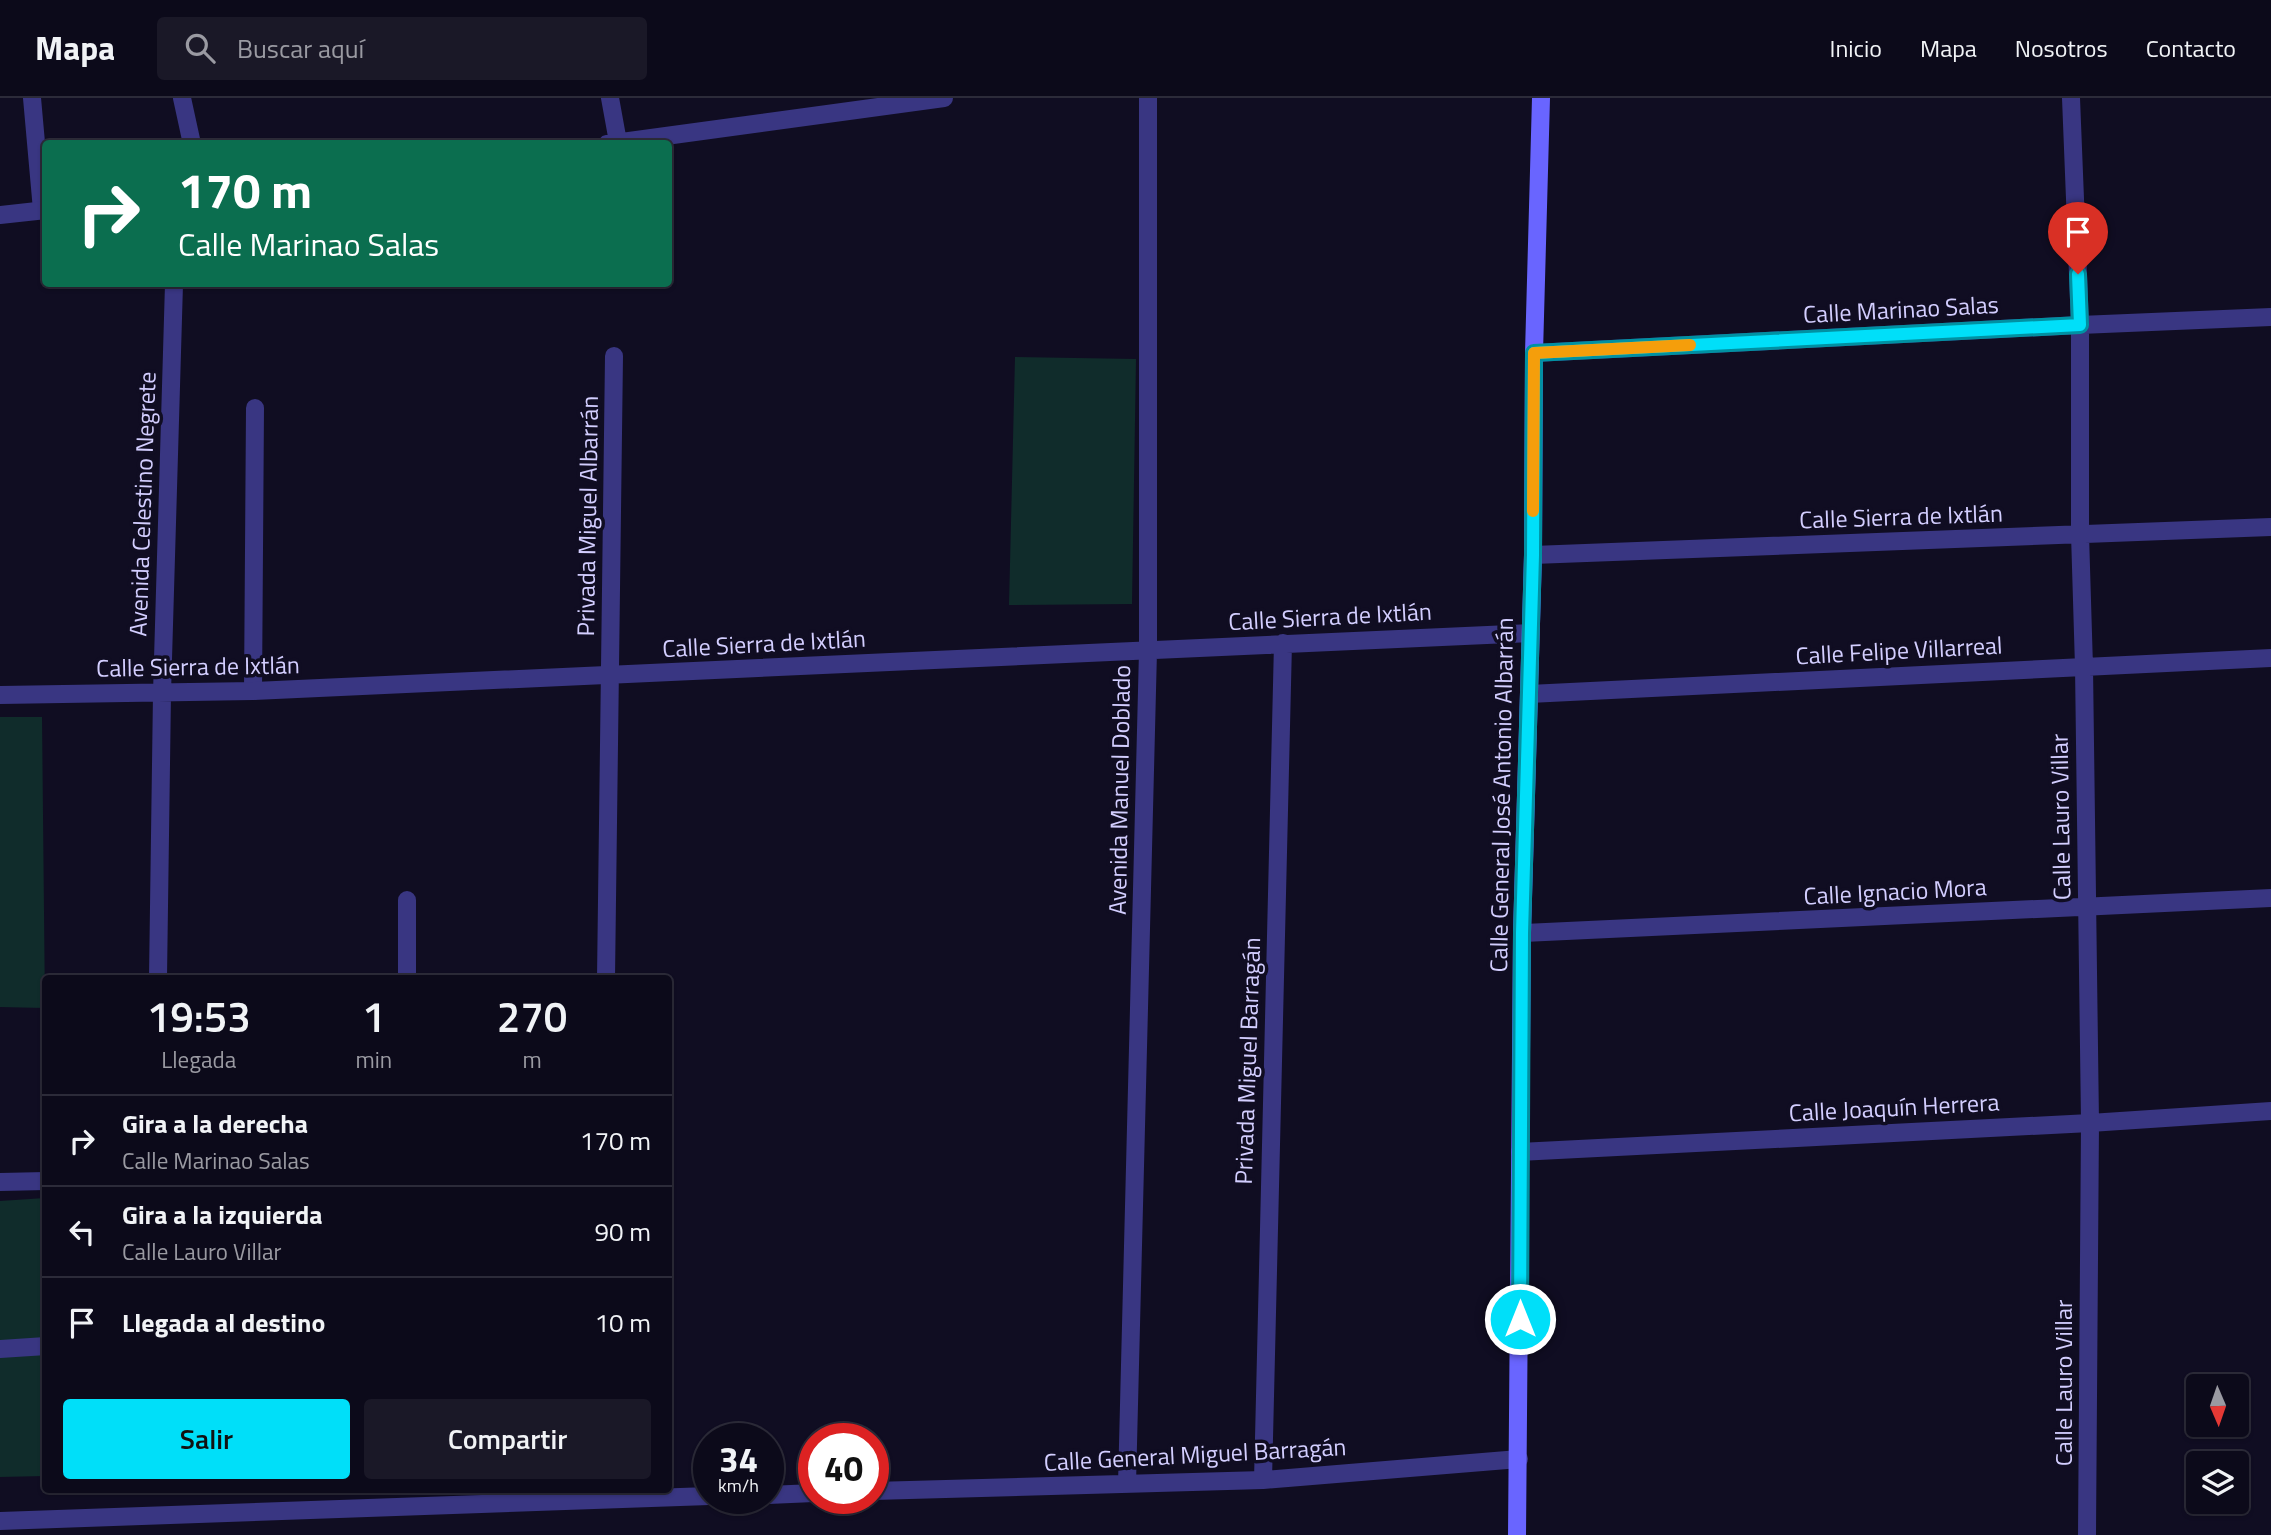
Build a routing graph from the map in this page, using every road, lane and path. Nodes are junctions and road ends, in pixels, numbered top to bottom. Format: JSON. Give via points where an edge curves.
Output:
{"nodes":[{"id":1,"x":32,"y":98,"type":"edge"},
{"id":2,"x":182,"y":98,"type":"edge"},
{"id":3,"x":610,"y":98,"type":"edge"},
{"id":4,"x":944,"y":98,"type":"edge"},
{"id":5,"x":1148,"y":98,"type":"edge"},
{"id":6,"x":1541,"y":98,"type":"edge"},
{"id":7,"x":2071,"y":98,"type":"edge"},
{"id":8,"x":191,"y":140,"type":"edge"},
{"id":9,"x":613,"y":140,"type":"edge"},
{"id":10,"x":635,"y":140,"type":"edge"},
{"id":11,"x":42,"y":191,"type":"edge"},
{"id":12,"x":42,"y":210,"type":"edge"},
{"id":13,"x":0,"y":215,"type":"edge"},
{"id":14,"x":174,"y":287,"type":"edge"},
{"id":15,"x":2271,"y":317,"type":"edge"},
{"id":16,"x":2080,"y":325,"type":"junction"},
{"id":17,"x":1534,"y":353,"type":"junction"},
{"id":18,"x":614,"y":356,"type":"dead end"},
{"id":19,"x":255,"y":408,"type":"dead end"},
{"id":20,"x":2271,"y":527,"type":"edge"},
{"id":21,"x":2080,"y":534,"type":"junction"},
{"id":22,"x":1533,"y":555,"type":"junction"},
{"id":23,"x":1530,"y":633,"type":"junction"},
{"id":24,"x":1283,"y":643,"type":"junction"},
{"id":25,"x":1148,"y":651,"type":"junction"},
{"id":26,"x":2271,"y":658,"type":"edge"},
{"id":27,"x":2084,"y":667,"type":"junction"},
{"id":28,"x":611,"y":676,"type":"junction"},
{"id":29,"x":253,"y":691,"type":"junction"},
{"id":30,"x":162,"y":693,"type":"junction"},
{"id":31,"x":1529,"y":694,"type":"junction"},
{"id":32,"x":0,"y":695,"type":"edge"},
{"id":33,"x":2271,"y":898,"type":"edge"},
{"id":34,"x":407,"y":900,"type":"dead end"},
{"id":35,"x":2087,"y":907,"type":"junction"},
{"id":36,"x":1522,"y":933,"type":"junction"},
{"id":37,"x":158,"y":975,"type":"edge"},
{"id":38,"x":407,"y":975,"type":"edge"},
{"id":39,"x":606,"y":975,"type":"edge"},
{"id":40,"x":2271,"y":1111,"type":"edge"},
{"id":41,"x":2090,"y":1123,"type":"junction"},
{"id":42,"x":1520,"y":1152,"type":"junction"},
{"id":43,"x":42,"y":1181,"type":"edge"},
{"id":44,"x":0,"y":1182,"type":"edge"},
{"id":45,"x":42,"y":1346,"type":"edge"},
{"id":46,"x":0,"y":1349,"type":"edge"},
{"id":47,"x":1519,"y":1459,"type":"junction"},
{"id":48,"x":1263,"y":1480,"type":"junction"},
{"id":49,"x":1127,"y":1484,"type":"junction"},
{"id":50,"x":889,"y":1491,"type":"edge"},
{"id":51,"x":596,"y":1494,"type":"edge"},
{"id":52,"x":693,"y":1496,"type":"edge"},
{"id":53,"x":408,"y":1497,"type":"edge"},
{"id":54,"x":0,"y":1521,"type":"edge"},
{"id":55,"x":1517,"y":1535,"type":"edge"},
{"id":56,"x":2087,"y":1535,"type":"edge"}],
"edges":[{"from":1,"to":11,"type":"street"},
{"from":2,"to":8,"type":"street"},
{"from":3,"to":9,"type":"street"},
{"from":4,"to":10,"type":"street"},
{"from":5,"to":25,"type":"street","name":"Avenida Manuel Doblado"},
{"from":6,"to":17,"type":"street","name":"Calle General José Antonio Albarrán"},
{"from":7,"to":16,"type":"street","name":"Calle Lauro Villar"},
{"from":12,"to":13,"type":"street"},
{"from":14,"to":30,"type":"street","name":"Avenida Celestino Negrete"},
{"from":15,"to":16,"type":"street","name":"Calle Marinao Salas"},
{"from":16,"to":17,"type":"street","name":"Calle Marinao Salas"},
{"from":16,"to":21,"type":"street","name":"Calle Lauro Villar"},
{"from":17,"to":22,"type":"street","name":"Calle General José Antonio Albarrán"},
{"from":18,"to":28,"type":"street","name":"Privada Miguel Albarrán"},
{"from":19,"to":29,"type":"street"},
{"from":20,"to":21,"type":"street","name":"Calle Sierra de Ixtlán"},
{"from":21,"to":22,"type":"street","name":"Calle Sierra de Ixtlán"},
{"from":21,"to":27,"type":"street","name":"Calle Lauro Villar"},
{"from":22,"to":23,"type":"street","name":"Calle General José Antonio Albarrán"},
{"from":23,"to":24,"type":"street","name":"Calle Sierra de Ixtlán"},
{"from":23,"to":31,"type":"street","name":"Calle General José Antonio Albarrán"},
{"from":24,"to":25,"type":"street","name":"Calle Sierra de Ixtlán"},
{"from":24,"to":48,"type":"street","name":"Privada Miguel Barragán"},
{"from":25,"to":28,"type":"street","name":"Calle Sierra de Ixtlán"},
{"from":25,"to":49,"type":"street","name":"Avenida Manuel Doblado"},
{"from":26,"to":27,"type":"street","name":"Calle Felipe Villarreal"},
{"from":27,"to":31,"type":"street","name":"Calle Felipe Villarreal"},
{"from":27,"to":35,"type":"street","name":"Calle Lauro Villar"},
{"from":28,"to":29,"type":"street","name":"Calle Sierra de Ixtlán"},
{"from":28,"to":39,"type":"street","name":"Privada Miguel Albarrán"},
{"from":29,"to":30,"type":"street","name":"Calle Sierra de Ixtlán"},
{"from":30,"to":32,"type":"street","name":"Calle Sierra de Ixtlán"},
{"from":30,"to":37,"type":"street","name":"Avenida Celestino Negrete"},
{"from":31,"to":36,"type":"street","name":"Calle General José Antonio Albarrán"},
{"from":33,"to":35,"type":"street","name":"Calle Ignacio Mora"},
{"from":34,"to":38,"type":"street"},
{"from":35,"to":36,"type":"street","name":"Calle Ignacio Mora"},
{"from":35,"to":41,"type":"street","name":"Calle Lauro Villar"},
{"from":36,"to":42,"type":"street","name":"Calle General José Antonio Albarrán"},
{"from":40,"to":41,"type":"street","name":"Calle Joaquín Herrera"},
{"from":41,"to":42,"type":"street","name":"Calle Joaquín Herrera"},
{"from":41,"to":56,"type":"street","name":"Calle Lauro Villar"},
{"from":42,"to":47,"type":"street","name":"Calle General José Antonio Albarrán"},
{"from":43,"to":44,"type":"street"},
{"from":45,"to":46,"type":"street"},
{"from":47,"to":48,"type":"street","name":"Calle General Miguel Barragán"},
{"from":47,"to":55,"type":"street","name":"Calle General José Antonio Albarrán"},
{"from":48,"to":49,"type":"street","name":"Calle General Miguel Barragán"},
{"from":49,"to":50,"type":"street","name":"Calle General Miguel Barragán"},
{"from":51,"to":52,"type":"street"},
{"from":51,"to":53,"type":"street"},
{"from":53,"to":54,"type":"street"}]}
